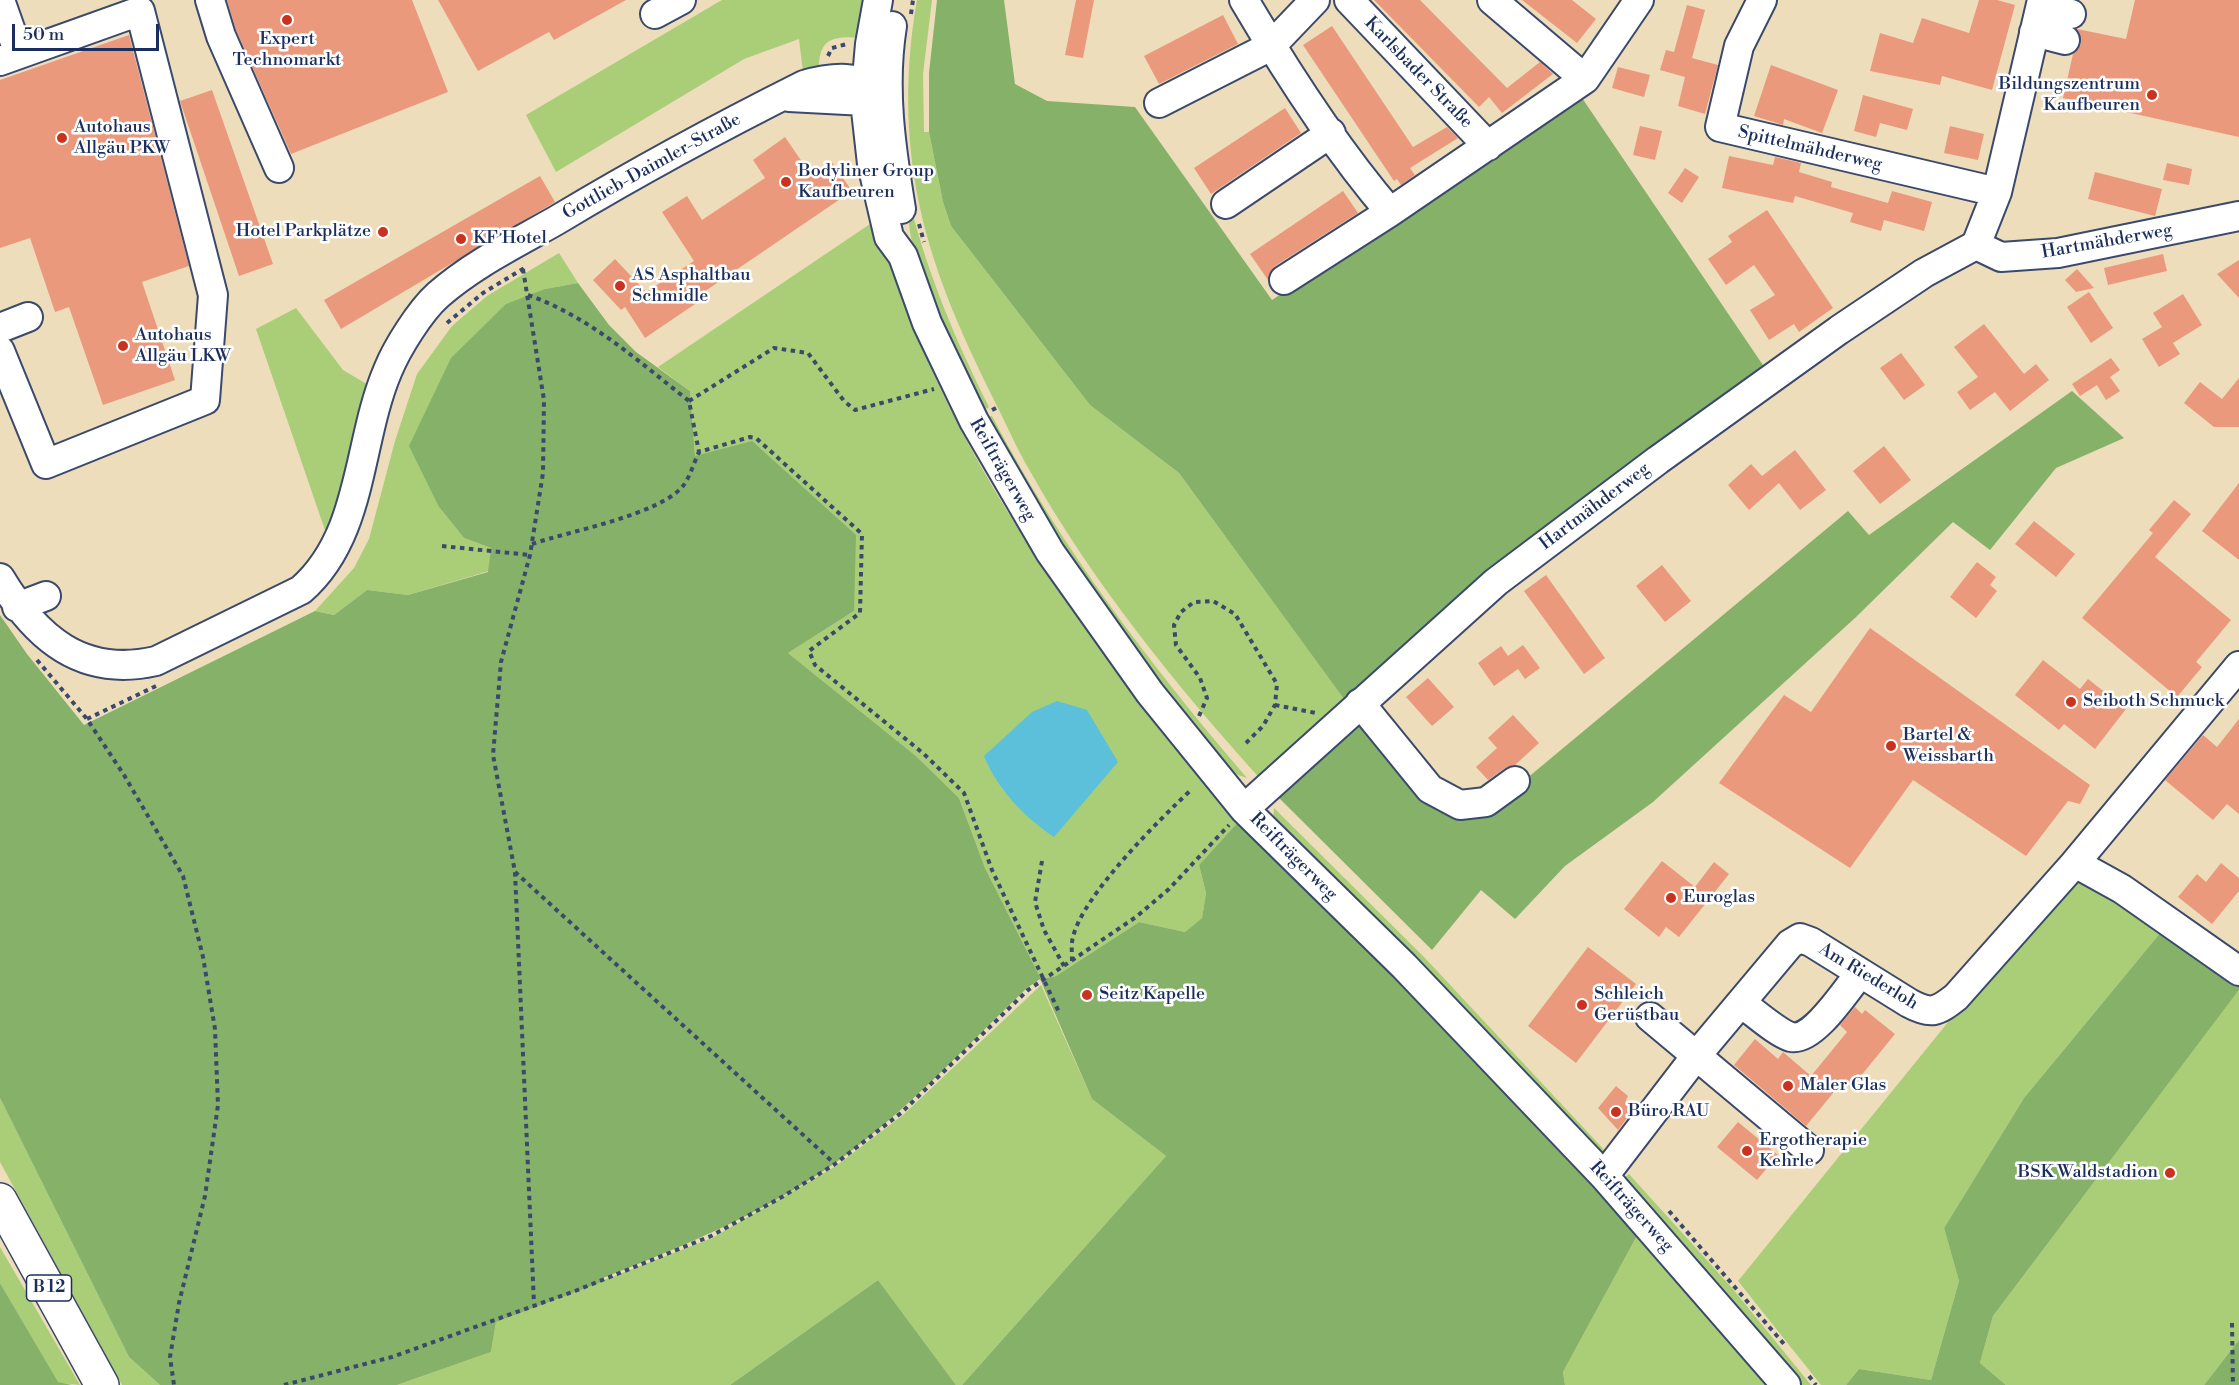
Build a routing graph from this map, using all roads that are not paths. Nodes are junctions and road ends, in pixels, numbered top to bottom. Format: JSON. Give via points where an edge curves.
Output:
{"nodes":[{"id":1,"x":0,"y":0,"type":"edge"},
{"id":2,"x":210,"y":0,"type":"edge"},
{"id":3,"x":681,"y":0,"type":"edge"},
{"id":4,"x":878,"y":0,"type":"edge"},
{"id":5,"x":1244,"y":0,"type":"edge"},
{"id":6,"x":1315,"y":0,"type":"edge"},
{"id":7,"x":1349,"y":0,"type":"edge"},
{"id":8,"x":1492,"y":0,"type":"edge"},
{"id":9,"x":1639,"y":0,"type":"edge"},
{"id":10,"x":1762,"y":0,"type":"edge"},
{"id":11,"x":903,"y":11,"type":"edge"},
{"id":12,"x":2039,"y":13,"type":"edge"},
{"id":13,"x":655,"y":14,"type":"dead end"},
{"id":14,"x":2068,"y":27,"type":"dead end"},
{"id":15,"x":1271,"y":46,"type":"junction"},
{"id":16,"x":10,"y":58,"type":"edge"},
{"id":17,"x":1585,"y":79,"type":"junction"},
{"id":18,"x":873,"y":90,"type":"junction"},
{"id":19,"x":778,"y":98,"type":"junction"},
{"id":20,"x":1159,"y":103,"type":"dead end"},
{"id":21,"x":1331,"y":133,"type":"junction"},
{"id":22,"x":1488,"y":146,"type":"junction"},
{"id":23,"x":279,"y":168,"type":"dead end"},
{"id":24,"x":1997,"y":192,"type":"junction"},
{"id":25,"x":1226,"y":204,"type":"dead end"},
{"id":26,"x":1390,"y":212,"type":"junction"},
{"id":27,"x":2239,"y":216,"type":"edge"},
{"id":28,"x":1976,"y":245,"type":"junction"},
{"id":29,"x":1284,"y":280,"type":"dead end"},
{"id":30,"x":28,"y":317,"type":"dead end"},
{"id":31,"x":0,"y":328,"type":"edge"},
{"id":32,"x":0,"y":351,"type":"edge"},
{"id":33,"x":0,"y":578,"type":"edge"},
{"id":34,"x":46,"y":596,"type":"dead end"},
{"id":35,"x":18,"y":608,"type":"junction"},
{"id":36,"x":2239,"y":666,"type":"edge"},
{"id":37,"x":1351,"y":711,"type":"junction"},
{"id":38,"x":1515,"y":781,"type":"dead end"},
{"id":39,"x":1244,"y":809,"type":"junction"},
{"id":40,"x":2075,"y":862,"type":"junction"},
{"id":41,"x":2239,"y":970,"type":"edge"},
{"id":42,"x":1860,"y":973,"type":"junction"},
{"id":43,"x":1741,"y":1003,"type":"junction"},
{"id":44,"x":1650,"y":1017,"type":"dead end"},
{"id":45,"x":1696,"y":1056,"type":"junction"},
{"id":46,"x":1809,"y":1150,"type":"dead end"},
{"id":47,"x":1604,"y":1176,"type":"junction"},
{"id":48,"x":0,"y":1200,"type":"edge"},
{"id":49,"x":102,"y":1385,"type":"edge"},
{"id":50,"x":1786,"y":1385,"type":"edge"}],
"edges":[{"from":1,"to":16,"type":"street"},
{"from":2,"to":23,"type":"street","via":[[221,36]]},
{"from":3,"to":13,"type":"street"},
{"from":4,"to":18,"type":"street","name":"Reifträgerweg","via":[[870,44]]},
{"from":5,"to":15,"type":"street"},
{"from":6,"to":15,"type":"street"},
{"from":7,"to":22,"type":"street","name":"Karlsbader Straße"},
{"from":8,"to":17,"type":"street"},
{"from":9,"to":17,"type":"street","name":"Karlsbader Straße"},
{"from":10,"to":24,"type":"street","name":"Spittelmähderweg","via":[[1739,46],[1720,128]]},
{"from":11,"to":18,"type":"street","name":"Reifträgerweg"},
{"from":12,"to":14,"type":"street"},
{"from":12,"to":24,"type":"street"},
{"from":15,"to":20,"type":"street"},
{"from":15,"to":21,"type":"street"},
{"from":16,"to":32,"type":"street","via":[[140,11],[213,295],[205,400],[46,464]]},
{"from":17,"to":22,"type":"street","name":"Karlsbader Straße"},
{"from":18,"to":19,"type":"street"},
{"from":18,"to":19,"type":"street","name":"Gottlieb-Daimler-Straße","via":[[825,78]]},
{"from":18,"to":39,"type":"street","name":"Reifträgerweg","via":[[891,147],[904,231],[914,250],[927,323],[974,421],[1050,552],[1150,693]]},
{"from":19,"to":35,"type":"street","name":"Gottlieb-Daimler-Straße","via":[[599,195],[478,266],[437,296],[388,368],[342,536],[318,576],[302,590],[156,661],[138,666],[104,665],[78,656],[51,641]]},
{"from":21,"to":25,"type":"street"},
{"from":21,"to":26,"type":"street","via":[[1359,176]]},
{"from":22,"to":26,"type":"street","name":"Karlsbader Straße"},
{"from":24,"to":28,"type":"street"},
{"from":26,"to":29,"type":"street","name":"Karlsbader Straße"},
{"from":27,"to":28,"type":"street","name":"Hartmähderweg","via":[[2058,253],[2001,256]]},
{"from":28,"to":37,"type":"street","name":"Hartmähderweg","via":[[1924,273],[1858,317],[1658,460],[1496,582]]},
{"from":30,"to":31,"type":"street"},
{"from":33,"to":35,"type":"street","name":"Gottlieb-Daimler-Straße"},
{"from":34,"to":35,"type":"street"},
{"from":36,"to":40,"type":"street","name":"Am Riederloh"},
{"from":37,"to":38,"type":"street","via":[[1430,789],[1460,805],[1486,802]]},
{"from":37,"to":39,"type":"street","name":"Hartmähderweg"},
{"from":39,"to":47,"type":"street","name":"Reifträgerweg","via":[[1404,966]]},
{"from":40,"to":41,"type":"street","via":[[2132,895]]},
{"from":40,"to":42,"type":"street","name":"Am Riederloh","via":[[1944,1006],[1923,1011]]},
{"from":42,"to":43,"type":"street","name":"Am Riederloh","via":[[1800,938],[1790,944]]},
{"from":42,"to":43,"type":"street","via":[[1816,1028],[1801,1037],[1790,1036]]},
{"from":43,"to":45,"type":"street","name":"Am Riederloh"},
{"from":44,"to":45,"type":"street"},
{"from":45,"to":46,"type":"street"},
{"from":45,"to":47,"type":"street","name":"Am Riederloh"},
{"from":47,"to":50,"type":"street","name":"Reifträgerweg"},
{"from":48,"to":49,"type":"highway","number":"B 12"}]}
